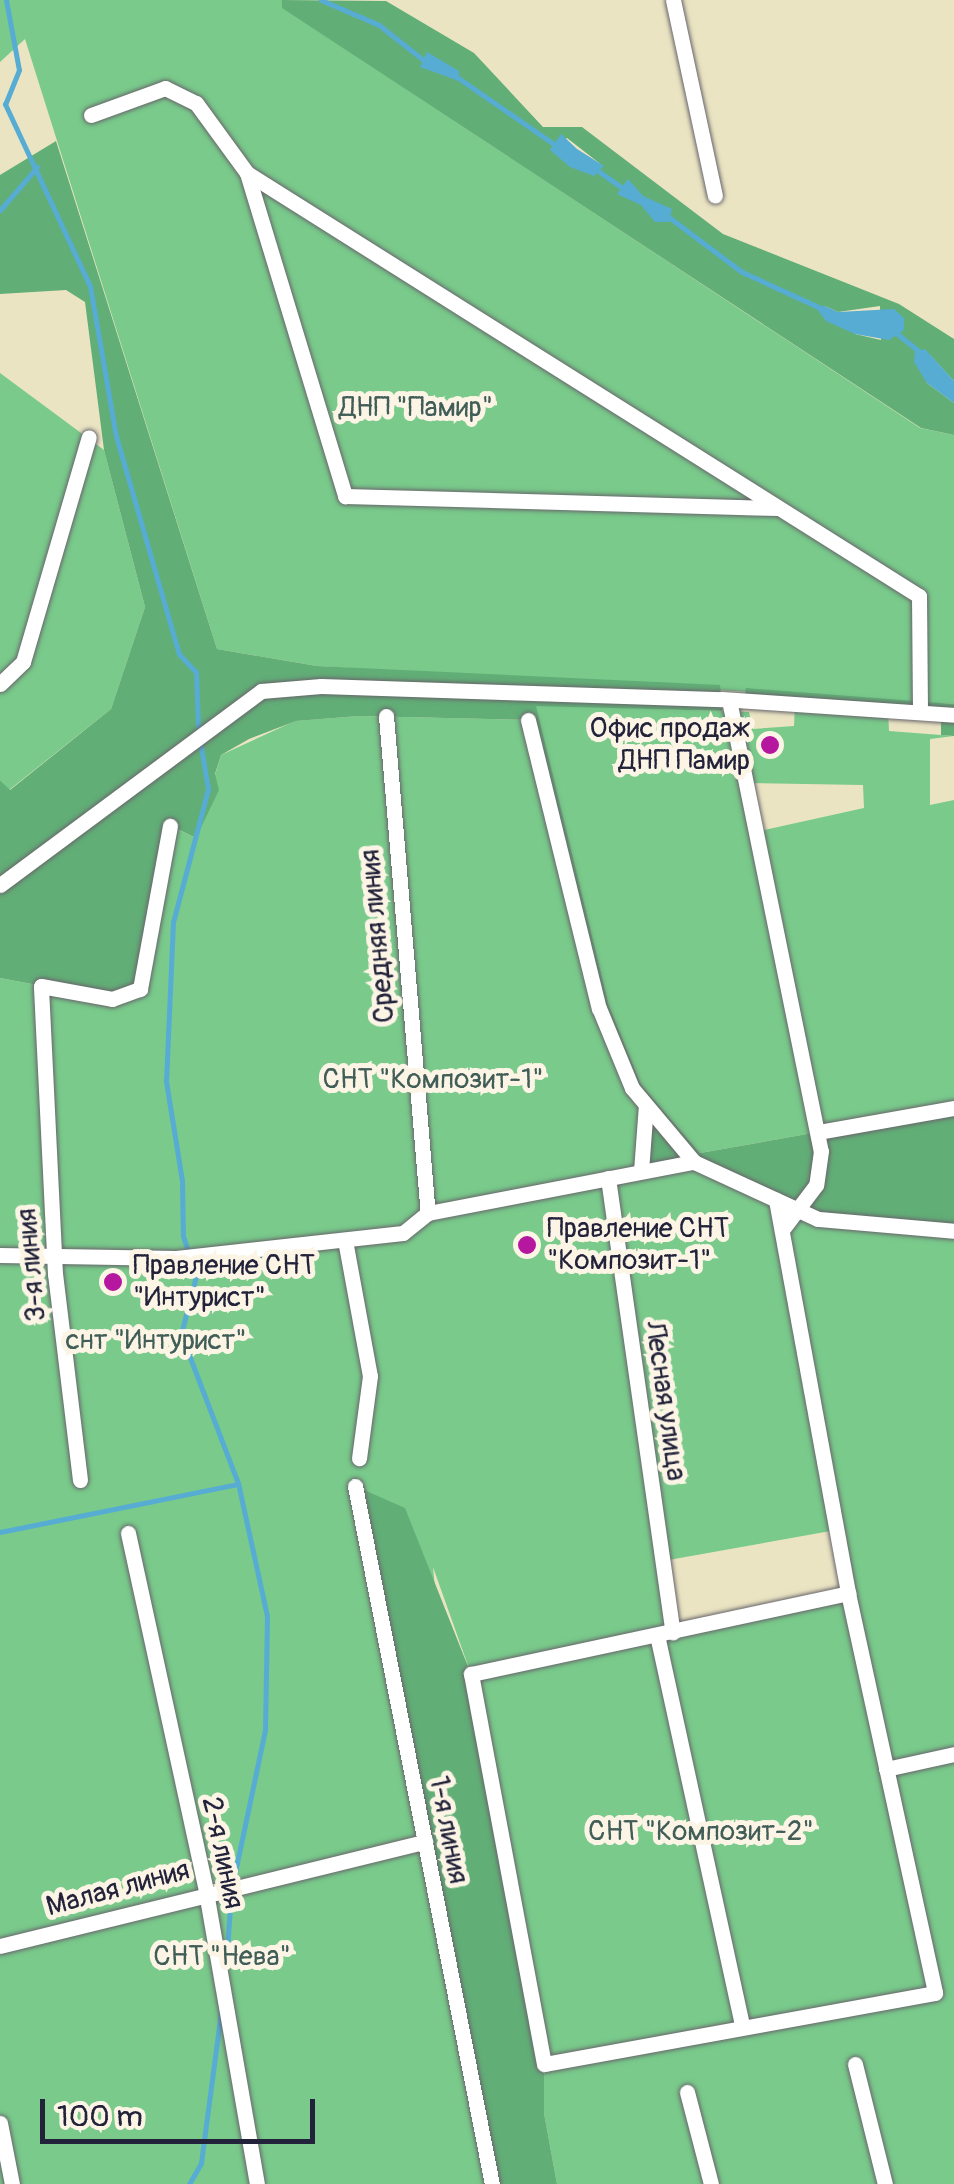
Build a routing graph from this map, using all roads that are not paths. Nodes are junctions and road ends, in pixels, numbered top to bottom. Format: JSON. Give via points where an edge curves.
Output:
{"nodes":[{"id":1,"x":673,"y":0,"type":"edge"},
{"id":2,"x":91,"y":115,"type":"dead end"},
{"id":3,"x":246,"y":173,"type":"junction"},
{"id":4,"x":715,"y":196,"type":"dead end"},
{"id":5,"x":89,"y":437,"type":"dead end"},
{"id":6,"x":780,"y":508,"type":"junction"},
{"id":7,"x":0,"y":684,"type":"edge"},
{"id":8,"x":729,"y":700,"type":"junction"},
{"id":9,"x":920,"y":712,"type":"junction"},
{"id":10,"x":954,"y":715,"type":"edge"},
{"id":11,"x":386,"y":716,"type":"dead end"},
{"id":12,"x":528,"y":720,"type":"dead end"},
{"id":13,"x":170,"y":826,"type":"dead end"},
{"id":14,"x":0,"y":885,"type":"edge"},
{"id":15,"x":646,"y":1105,"type":"junction"},
{"id":16,"x":954,"y":1108,"type":"edge"},
{"id":17,"x":818,"y":1132,"type":"junction"},
{"id":18,"x":694,"y":1162,"type":"junction"},
{"id":19,"x":641,"y":1171,"type":"junction"},
{"id":20,"x":608,"y":1178,"type":"junction"},
{"id":21,"x":776,"y":1200,"type":"junction"},
{"id":22,"x":797,"y":1209,"type":"junction"},
{"id":23,"x":428,"y":1213,"type":"junction"},
{"id":24,"x":782,"y":1230,"type":"junction"},
{"id":25,"x":954,"y":1231,"type":"edge"},
{"id":26,"x":345,"y":1240,"type":"junction"},
{"id":27,"x":0,"y":1255,"type":"edge"},
{"id":28,"x":54,"y":1260,"type":"junction"},
{"id":29,"x":359,"y":1458,"type":"dead end"},
{"id":30,"x":80,"y":1480,"type":"dead end"},
{"id":31,"x":356,"y":1486,"type":"dead end"},
{"id":32,"x":128,"y":1533,"type":"dead end"},
{"id":33,"x":848,"y":1593,"type":"junction"},
{"id":34,"x":665,"y":1633,"type":"junction"},
{"id":35,"x":954,"y":1754,"type":"edge"},
{"id":36,"x":886,"y":1768,"type":"junction"},
{"id":37,"x":425,"y":1842,"type":"junction"},
{"id":38,"x":212,"y":1891,"type":"junction"},
{"id":39,"x":0,"y":1946,"type":"edge"},
{"id":40,"x":742,"y":2026,"type":"junction"},
{"id":41,"x":855,"y":2064,"type":"dead end"},
{"id":42,"x":687,"y":2092,"type":"dead end"},
{"id":43,"x":0,"y":2123,"type":"edge"},
{"id":44,"x":12,"y":2184,"type":"edge"},
{"id":45,"x":257,"y":2184,"type":"edge"},
{"id":46,"x":492,"y":2184,"type":"edge"},
{"id":47,"x":711,"y":2184,"type":"edge"},
{"id":48,"x":885,"y":2184,"type":"edge"}],
"edges":[{"from":1,"to":4,"type":"street"},
{"from":2,"to":3,"type":"street","via":[[165,88],[196,103]]},
{"from":3,"to":6,"type":"street"},
{"from":3,"to":6,"type":"street","via":[[345,496]]},
{"from":5,"to":7,"type":"street","via":[[23,662]]},
{"from":6,"to":9,"type":"street","via":[[919,596]]},
{"from":8,"to":9,"type":"street"},
{"from":8,"to":14,"type":"street","via":[[321,686],[261,691]]},
{"from":8,"to":17,"type":"street"},
{"from":9,"to":10,"type":"street"},
{"from":11,"to":23,"type":"street","name":"Средняя линия"},
{"from":12,"to":15,"type":"street","via":[[599,1008],[632,1088]]},
{"from":13,"to":28,"type":"street","name":"3-я линия","via":[[140,989],[112,1000],[42,986]]},
{"from":15,"to":18,"type":"street"},
{"from":15,"to":19,"type":"street"},
{"from":16,"to":17,"type":"street"},
{"from":17,"to":22,"type":"street","via":[[816,1185]]},
{"from":18,"to":19,"type":"street"},
{"from":18,"to":21,"type":"street"},
{"from":19,"to":20,"type":"street"},
{"from":20,"to":23,"type":"street"},
{"from":20,"to":34,"type":"street","name":"Лесная улица"},
{"from":21,"to":22,"type":"street"},
{"from":21,"to":24,"type":"street"},
{"from":22,"to":24,"type":"street"},
{"from":22,"to":25,"type":"street","via":[[818,1219]]},
{"from":23,"to":26,"type":"street","via":[[402,1233]]},
{"from":24,"to":33,"type":"street"},
{"from":26,"to":28,"type":"street","via":[[176,1258]]},
{"from":26,"to":29,"type":"street","via":[[370,1376]]},
{"from":27,"to":28,"type":"street"},
{"from":28,"to":30,"type":"street","name":"3-я линия"},
{"from":31,"to":37,"type":"street","name":"1-я линия"},
{"from":32,"to":38,"type":"street","name":"2-я линия"},
{"from":33,"to":34,"type":"street"},
{"from":33,"to":36,"type":"street"},
{"from":34,"to":40,"type":"street","name":"Лесная улица"},
{"from":34,"to":40,"type":"street","via":[[471,1674],[544,2064]]},
{"from":35,"to":36,"type":"street"},
{"from":36,"to":40,"type":"street","via":[[935,1993]]},
{"from":37,"to":38,"type":"street","name":"Малая линия"},
{"from":37,"to":46,"type":"street","name":"1-я линия"},
{"from":38,"to":39,"type":"street","name":"Малая линия"},
{"from":38,"to":45,"type":"street","name":"2-я линия"},
{"from":41,"to":48,"type":"street"},
{"from":42,"to":47,"type":"street"},
{"from":43,"to":44,"type":"street"}]}
